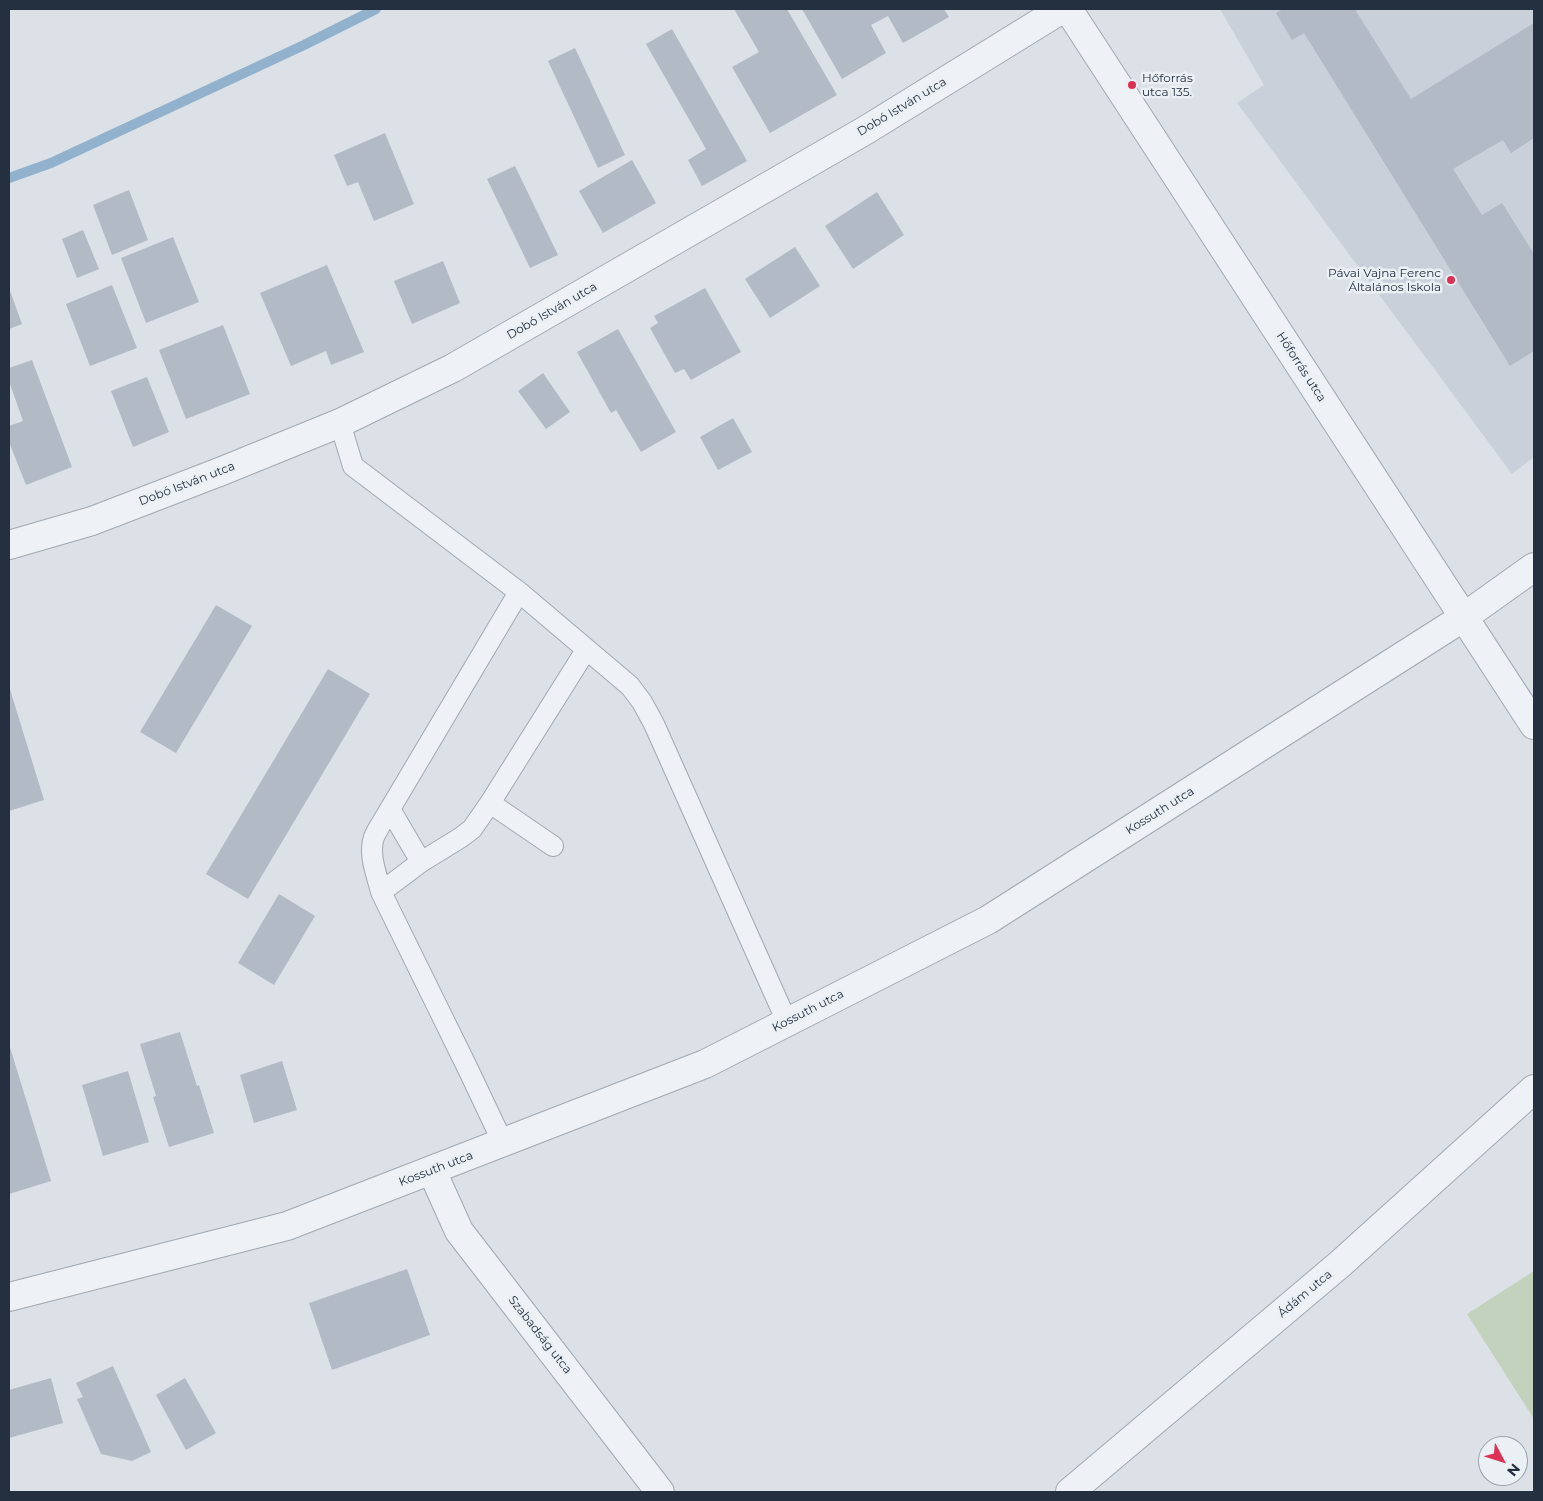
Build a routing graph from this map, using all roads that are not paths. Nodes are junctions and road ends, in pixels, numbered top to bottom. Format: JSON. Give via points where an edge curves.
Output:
{"nodes":[{"id":1,"x":1062,"y":9,"type":"edge"},
{"id":2,"x":1068,"y":9,"type":"edge"},
{"id":3,"x":340,"y":423,"type":"junction"},
{"id":4,"x":9,"y":545,"type":"edge"},
{"id":5,"x":1534,"y":568,"type":"edge"},
{"id":6,"x":519,"y":592,"type":"junction"},
{"id":7,"x":1464,"y":617,"type":"junction"},
{"id":8,"x":586,"y":650,"type":"junction"},
{"id":9,"x":1534,"y":725,"type":"edge"},
{"id":10,"x":490,"y":803,"type":"junction"},
{"id":11,"x":390,"y":809,"type":"junction"},
{"id":12,"x":553,"y":846,"type":"dead end"},
{"id":13,"x":421,"y":862,"type":"junction"},
{"id":14,"x":381,"y":892,"type":"junction"},
{"id":15,"x":787,"y":1022,"type":"junction"},
{"id":16,"x":1534,"y":1090,"type":"edge"},
{"id":17,"x":503,"y":1143,"type":"junction"},
{"id":18,"x":432,"y":1171,"type":"junction"},
{"id":19,"x":9,"y":1297,"type":"edge"},
{"id":20,"x":660,"y":1492,"type":"edge"},
{"id":21,"x":1070,"y":1492,"type":"edge"}],
"edges":[{"from":1,"to":3,"type":"street","name":"Dobó István utca","via":[[866,130],[453,368]]},
{"from":2,"to":7,"type":"street","name":"Hőforrás utca"},
{"from":3,"to":4,"type":"street","name":"Dobó István utca","via":[[92,521]]},
{"from":3,"to":6,"type":"lane","via":[[353,466]]},
{"from":5,"to":7,"type":"street","name":"Kossuth utca"},
{"from":6,"to":8,"type":"lane"},
{"from":6,"to":11,"type":"lane"},
{"from":7,"to":9,"type":"street","name":"Hőforrás utca"},
{"from":7,"to":15,"type":"street","name":"Kossuth utca","via":[[988,920]]},
{"from":8,"to":10,"type":"lane"},
{"from":8,"to":15,"type":"lane","via":[[630,686],[646,709]]},
{"from":10,"to":12,"type":"lane"},
{"from":10,"to":13,"type":"lane","via":[[472,829]]},
{"from":11,"to":13,"type":"lane"},
{"from":11,"to":14,"type":"lane","via":[[372,848]]},
{"from":13,"to":14,"type":"lane"},
{"from":14,"to":17,"type":"lane"},
{"from":15,"to":17,"type":"street","name":"Kossuth utca","via":[[705,1064]]},
{"from":16,"to":21,"type":"street","name":"Ádám utca","via":[[1340,1264]]},
{"from":17,"to":18,"type":"street","name":"Kossuth utca"},
{"from":18,"to":19,"type":"street","name":"Kossuth utca","via":[[287,1226]]},
{"from":18,"to":20,"type":"street","name":"Szabadság utca","via":[[460,1231]]}]}
